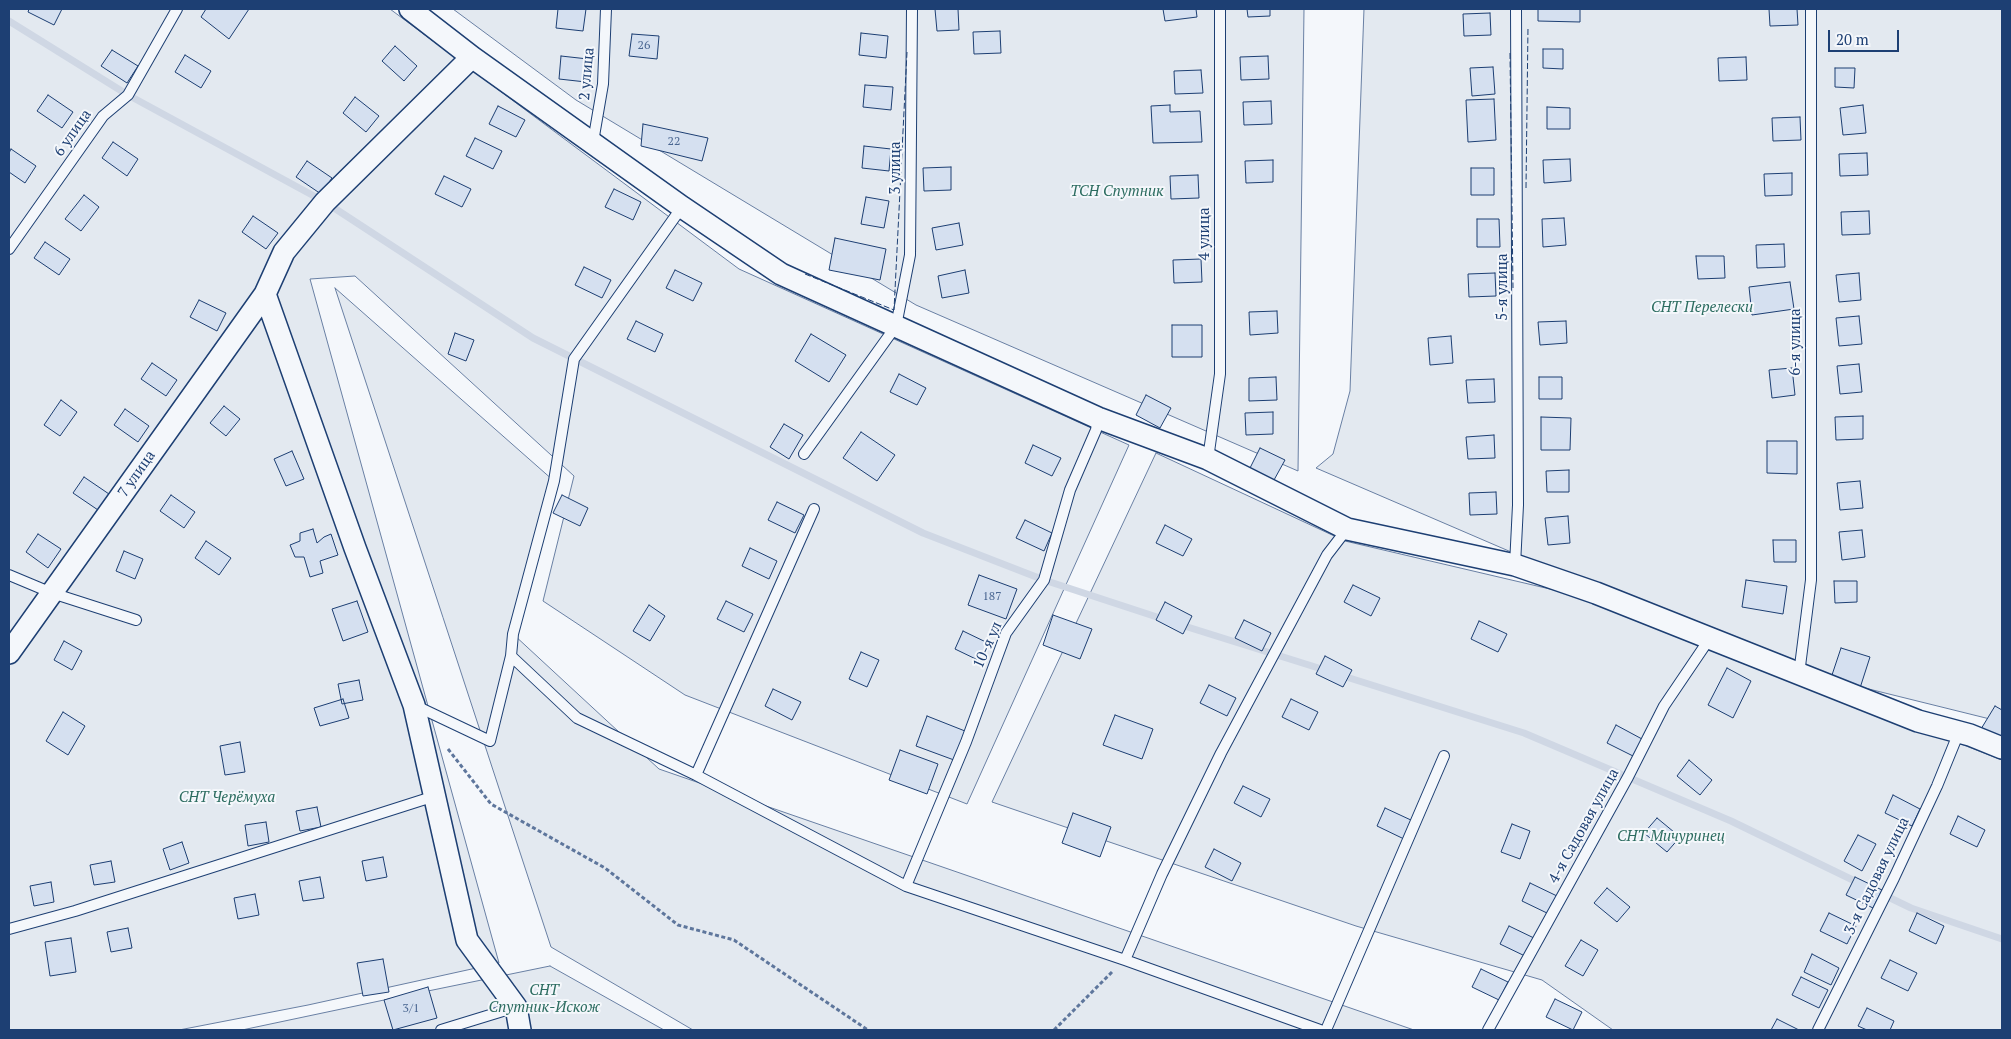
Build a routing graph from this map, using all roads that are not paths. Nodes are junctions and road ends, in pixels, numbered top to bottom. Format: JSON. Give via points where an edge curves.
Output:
{"nodes":[{"id":1,"x":177,"y":9,"type":"edge"},
{"id":2,"x":410,"y":9,"type":"edge"},
{"id":3,"x":606,"y":9,"type":"edge"},
{"id":4,"x":912,"y":9,"type":"edge"},
{"id":5,"x":1220,"y":9,"type":"edge"},
{"id":6,"x":1516,"y":9,"type":"edge"},
{"id":7,"x":1811,"y":9,"type":"edge"},
{"id":8,"x":472,"y":57,"type":"junction"},
{"id":9,"x":593,"y":142,"type":"junction"},
{"id":10,"x":682,"y":207,"type":"junction"},
{"id":11,"x":9,"y":249,"type":"edge"},
{"id":12,"x":265,"y":294,"type":"junction"},
{"id":13,"x":896,"y":326,"type":"junction"},
{"id":14,"x":1098,"y":418,"type":"junction"},
{"id":15,"x":804,"y":454,"type":"dead end"},
{"id":16,"x":1208,"y":459,"type":"junction"},
{"id":17,"x":814,"y":509,"type":"dead end"},
{"id":18,"x":1347,"y":529,"type":"junction"},
{"id":19,"x":1515,"y":565,"type":"junction"},
{"id":20,"x":9,"y":576,"type":"edge"},
{"id":21,"x":52,"y":593,"type":"junction"},
{"id":22,"x":136,"y":620,"type":"dead end"},
{"id":23,"x":1710,"y":638,"type":"junction"},
{"id":24,"x":9,"y":653,"type":"edge"},
{"id":25,"x":511,"y":656,"type":"junction"},
{"id":26,"x":1799,"y":675,"type":"junction"},
{"id":27,"x":414,"y":705,"type":"junction"},
{"id":28,"x":1959,"y":732,"type":"junction"},
{"id":29,"x":2002,"y":748,"type":"edge"},
{"id":30,"x":1444,"y":756,"type":"dead end"},
{"id":31,"x":696,"y":775,"type":"junction"},
{"id":32,"x":435,"y":796,"type":"junction"},
{"id":33,"x":906,"y":886,"type":"junction"},
{"id":34,"x":9,"y":929,"type":"edge"},
{"id":35,"x":1125,"y":960,"type":"junction"},
{"id":36,"x":516,"y":1007,"type":"junction"},
{"id":37,"x":441,"y":1030,"type":"edge"},
{"id":38,"x":520,"y":1030,"type":"edge"},
{"id":39,"x":1320,"y":1030,"type":"edge"},
{"id":40,"x":1326,"y":1030,"type":"edge"},
{"id":41,"x":1488,"y":1030,"type":"edge"},
{"id":42,"x":1818,"y":1030,"type":"edge"}],
"edges":[{"from":1,"to":11,"type":"lane","name":"6 улица","via":[[128,95],[103,116]]},
{"from":2,"to":8,"type":"street"},
{"from":3,"to":9,"type":"lane","name":"2 улица","via":[[603,84]]},
{"from":4,"to":13,"type":"lane","name":"3 улица","via":[[910,255]]},
{"from":5,"to":16,"type":"lane","name":"4 улица","via":[[1220,374]]},
{"from":6,"to":19,"type":"lane","name":"5-я улица","via":[[1518,505]]},
{"from":7,"to":26,"type":"lane","name":"6-я улица","via":[[1811,580]]},
{"from":8,"to":9,"type":"street"},
{"from":8,"to":12,"type":"street","name":"7 улица","via":[[325,202],[284,252]]},
{"from":9,"to":10,"type":"street"},
{"from":10,"to":13,"type":"street","via":[[781,274]]},
{"from":10,"to":25,"type":"lane","via":[[574,359],[554,481],[513,634]]},
{"from":12,"to":21,"type":"street","name":"7 улица"},
{"from":12,"to":27,"type":"street"},
{"from":13,"to":14,"type":"street"},
{"from":13,"to":15,"type":"lane"},
{"from":14,"to":16,"type":"street"},
{"from":14,"to":33,"type":"lane","name":"10-я ул","via":[[1070,490],[1044,580],[1006,633],[966,742]]},
{"from":16,"to":18,"type":"street"},
{"from":17,"to":31,"type":"lane"},
{"from":18,"to":19,"type":"street"},
{"from":18,"to":35,"type":"lane","via":[[1327,555],[1221,753],[1162,874]]},
{"from":19,"to":23,"type":"street"},
{"from":20,"to":21,"type":"lane"},
{"from":21,"to":22,"type":"lane"},
{"from":21,"to":24,"type":"street","name":"7 улица"},
{"from":23,"to":26,"type":"street"},
{"from":23,"to":41,"type":"lane","name":"4-я Садовая улица","via":[[1664,706]]},
{"from":25,"to":27,"type":"lane","via":[[490,741]]},
{"from":25,"to":31,"type":"lane","via":[[578,718]]},
{"from":26,"to":28,"type":"street"},
{"from":27,"to":32,"type":"street"},
{"from":28,"to":29,"type":"street"},
{"from":28,"to":42,"type":"lane","name":"3-я Садовая улица","via":[[1894,878]]},
{"from":30,"to":40,"type":"lane"},
{"from":31,"to":33,"type":"lane"},
{"from":32,"to":34,"type":"lane","via":[[75,912]]},
{"from":32,"to":36,"type":"street","via":[[467,940]]},
{"from":33,"to":35,"type":"lane"},
{"from":35,"to":39,"type":"lane"},
{"from":36,"to":37,"type":"lane"},
{"from":36,"to":38,"type":"street"}]}
